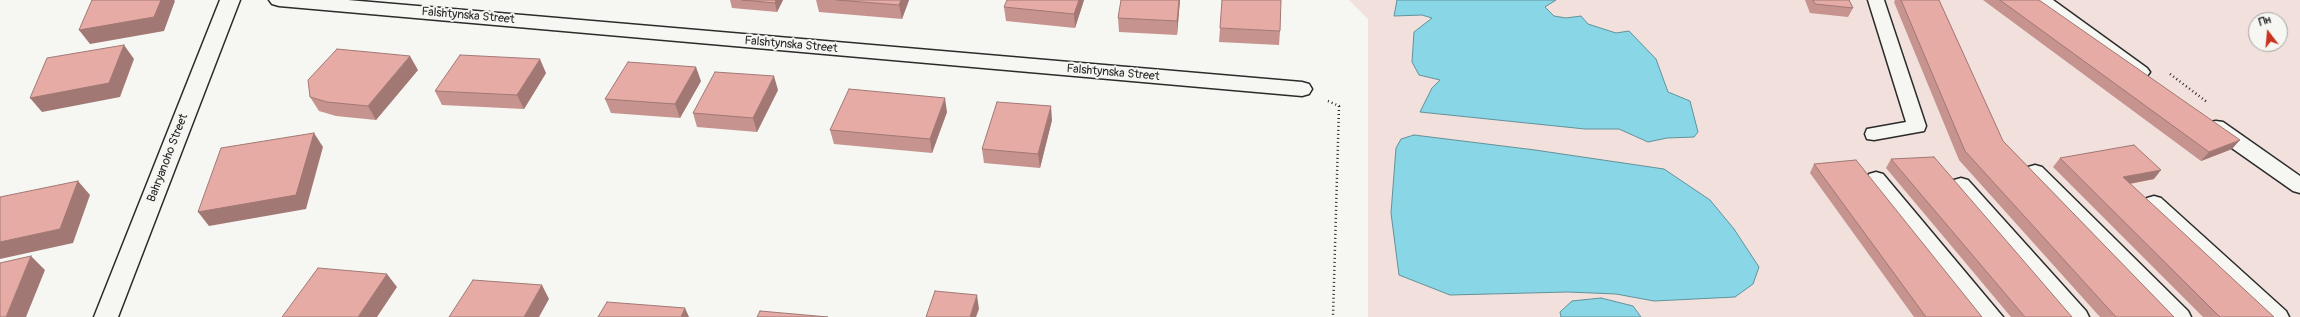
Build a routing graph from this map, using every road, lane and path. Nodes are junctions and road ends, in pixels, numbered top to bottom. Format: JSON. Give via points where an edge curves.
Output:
{"nodes":[{"id":1,"x":230,"y":0,"type":"edge"},
{"id":2,"x":279,"y":0,"type":"edge"},
{"id":3,"x":1876,"y":0,"type":"edge"},
{"id":4,"x":2042,"y":0,"type":"edge"},
{"id":5,"x":2158,"y":75,"type":"joint"},
{"id":6,"x":1302,"y":89,"type":"joint"},
{"id":7,"x":2208,"y":112,"type":"joint"},
{"id":8,"x":1874,"y":134,"type":"dead end"},
{"id":9,"x":2036,"y":172,"type":"dead end"},
{"id":10,"x":1876,"y":179,"type":"dead end"},
{"id":11,"x":1961,"y":184,"type":"dead end"},
{"id":12,"x":2300,"y":186,"type":"edge"},
{"id":13,"x":2154,"y":203,"type":"dead end"},
{"id":14,"x":106,"y":317,"type":"edge"},
{"id":15,"x":1333,"y":317,"type":"edge"},
{"id":16,"x":1992,"y":317,"type":"edge"},
{"id":17,"x":2078,"y":317,"type":"edge"},
{"id":18,"x":2180,"y":317,"type":"edge"},
{"id":19,"x":2278,"y":317,"type":"edge"}],
"edges":[{"from":1,"to":14,"type":"street","name":"Bahryanoho Street"},
{"from":2,"to":6,"type":"street","name":"Falshtynska Street"},
{"from":3,"to":8,"type":"lane","via":[[1917,126]]},
{"from":4,"to":5,"type":"lane"},
{"from":5,"to":7,"type":"path"},
{"from":6,"to":15,"type":"path","via":[[1340,106]]},
{"from":7,"to":12,"type":"lane"},
{"from":9,"to":18,"type":"lane"},
{"from":10,"to":16,"type":"lane"},
{"from":11,"to":17,"type":"lane"},
{"from":13,"to":19,"type":"lane"}]}
